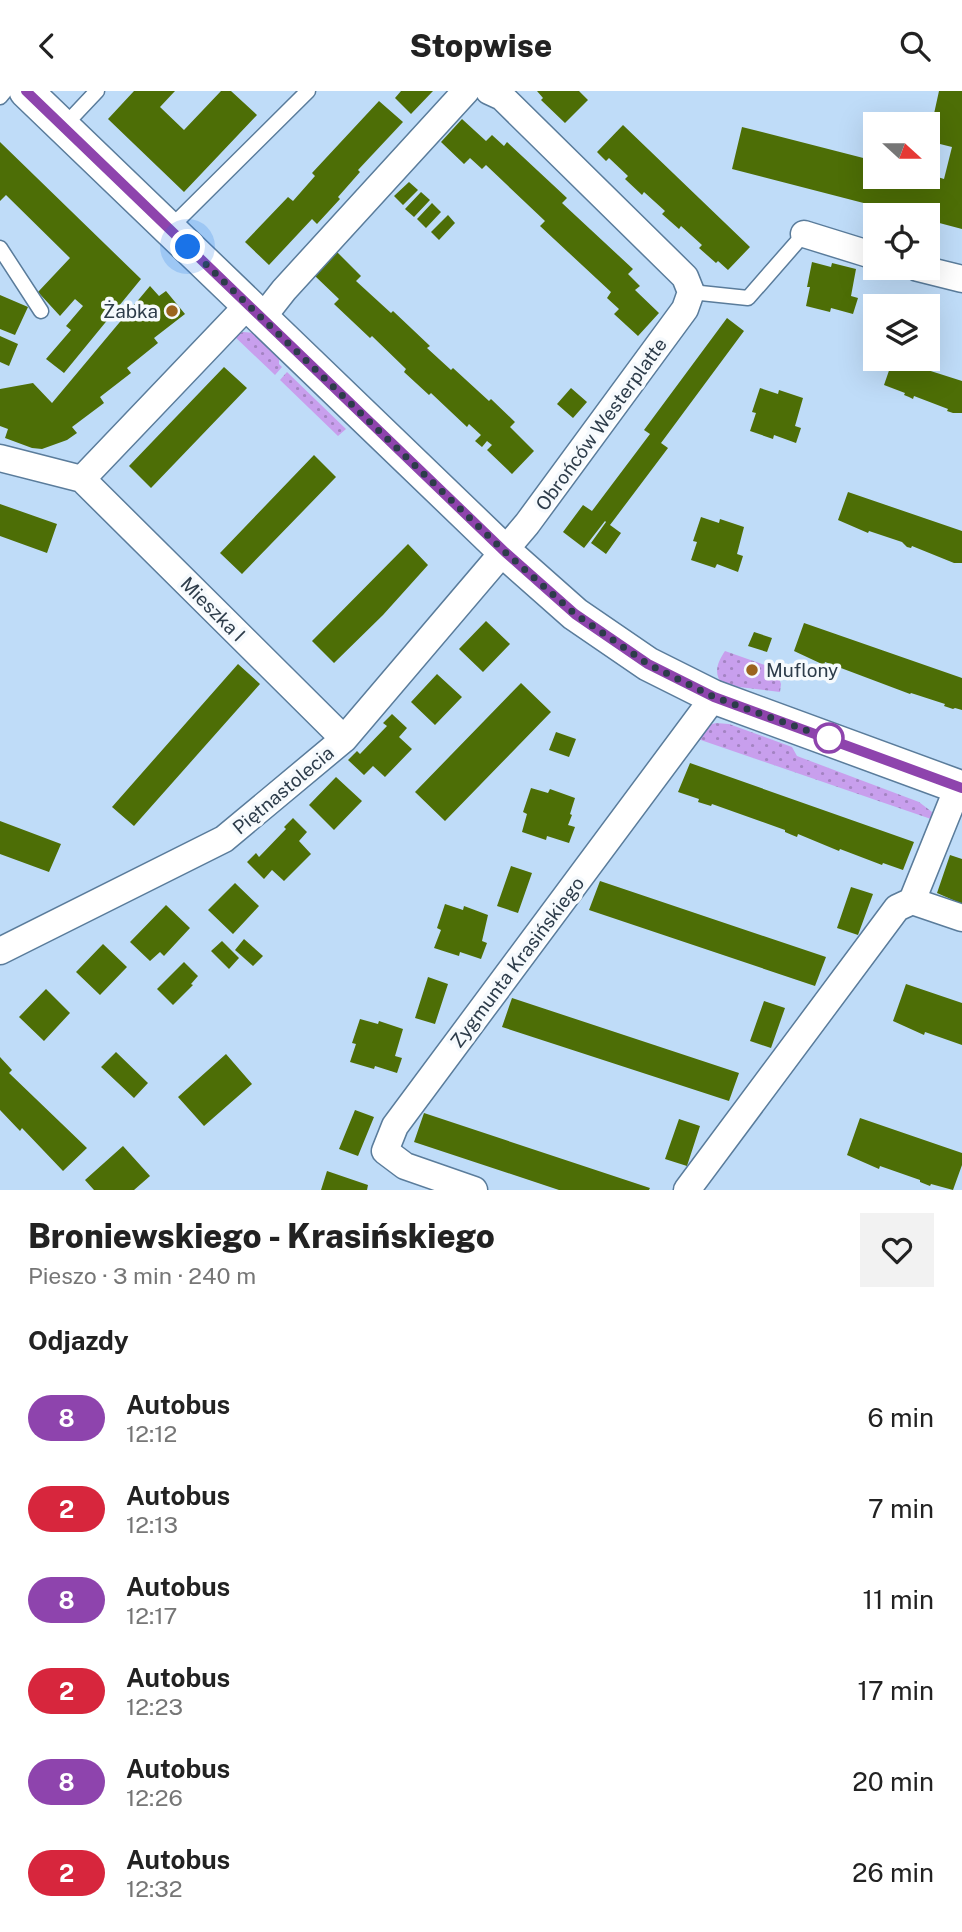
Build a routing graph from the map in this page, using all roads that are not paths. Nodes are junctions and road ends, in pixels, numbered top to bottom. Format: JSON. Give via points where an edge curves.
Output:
{"nodes":[{"id":1,"x":5,"y":91,"type":"edge"},
{"id":2,"x":26,"y":91,"type":"edge"},
{"id":3,"x":97,"y":91,"type":"edge"},
{"id":4,"x":308,"y":91,"type":"edge"},
{"id":5,"x":466,"y":91,"type":"edge"},
{"id":6,"x":489,"y":91,"type":"edge"},
{"id":7,"x":0,"y":97,"type":"edge"},
{"id":8,"x":63,"y":127,"type":"junction"},
{"id":9,"x":169,"y":229,"type":"junction"},
{"id":10,"x":804,"y":234,"type":"joint"},
{"id":11,"x":0,"y":248,"type":"edge"},
{"id":12,"x":863,"y":252,"type":"edge"},
{"id":13,"x":940,"y":274,"type":"edge"},
{"id":14,"x":962,"y":279,"type":"edge"},
{"id":15,"x":691,"y":292,"type":"junction"},
{"id":16,"x":41,"y":311,"type":"dead end"},
{"id":17,"x":255,"y":311,"type":"junction"},
{"id":18,"x":0,"y":458,"type":"edge"},
{"id":19,"x":82,"y":479,"type":"junction"},
{"id":20,"x":505,"y":552,"type":"junction"},
{"id":21,"x":714,"y":697,"type":"junction"},
{"id":22,"x":344,"y":739,"type":"junction"},
{"id":23,"x":960,"y":787,"type":"edge"},
{"id":24,"x":912,"y":901,"type":"junction"},
{"id":25,"x":962,"y":918,"type":"edge"},
{"id":26,"x":0,"y":951,"type":"edge"},
{"id":27,"x":474,"y":1190,"type":"edge"},
{"id":28,"x":687,"y":1190,"type":"edge"}],
"edges":[{"from":1,"to":7,"type":"lane"},
{"from":2,"to":8,"type":"street"},
{"from":3,"to":8,"type":"lane"},
{"from":4,"to":9,"type":"lane"},
{"from":5,"to":17,"type":"street","via":[[284,290]]},
{"from":6,"to":15,"type":"street","via":[[502,97],[676,268]]},
{"from":8,"to":9,"type":"street"},
{"from":9,"to":17,"type":"street"},
{"from":10,"to":12,"type":"street"},
{"from":10,"to":15,"type":"lane","via":[[748,298]]},
{"from":11,"to":16,"type":"lane"},
{"from":13,"to":14,"type":"street"},
{"from":15,"to":20,"type":"street","name":"Obrońców Westerplatte","via":[[685,309]]},
{"from":17,"to":19,"type":"street"},
{"from":17,"to":20,"type":"street"},
{"from":18,"to":19,"type":"street"},
{"from":19,"to":22,"type":"street","name":"Mieszka I"},
{"from":20,"to":21,"type":"street","via":[[575,614],[648,664]]},
{"from":20,"to":22,"type":"street","name":"Piętnastolecia"},
{"from":21,"to":23,"type":"street"},
{"from":21,"to":27,"type":"street","name":"Zygmunta Krasińskiego","via":[[395,1126],[385,1151],[405,1166]]},
{"from":22,"to":26,"type":"street","name":"Piętnastolecia","via":[[224,839]]},
{"from":23,"to":24,"type":"street"},
{"from":24,"to":25,"type":"street"},
{"from":24,"to":28,"type":"street","via":[[897,908]]}]}
